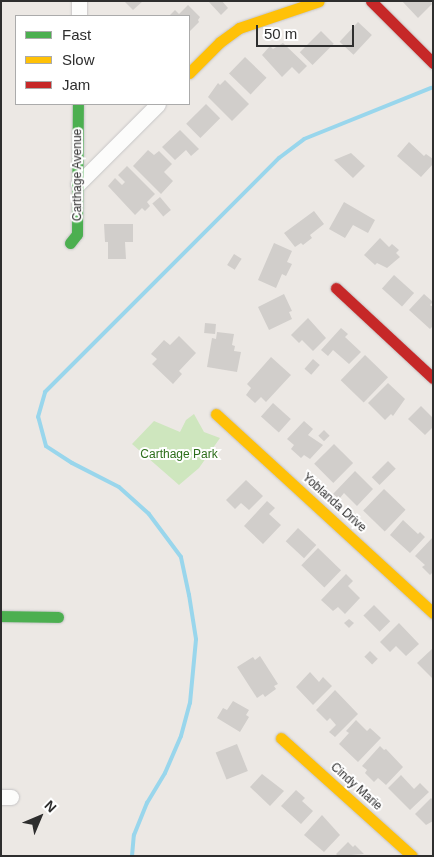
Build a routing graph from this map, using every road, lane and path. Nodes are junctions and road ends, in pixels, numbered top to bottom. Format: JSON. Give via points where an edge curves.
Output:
{"nodes":[{"id":1,"x":79,"y":1,"type":"edge"},
{"id":2,"x":318,"y":1,"type":"edge"},
{"id":3,"x":371,"y":1,"type":"edge"},
{"id":4,"x":79,"y":15,"type":"edge"},
{"id":5,"x":433,"y":63,"type":"edge"},
{"id":6,"x":190,"y":72,"type":"edge"},
{"id":7,"x":78,"y":105,"type":"edge"},
{"id":8,"x":157,"y":105,"type":"edge"},
{"id":9,"x":78,"y":184,"type":"junction"},
{"id":10,"x":70,"y":243,"type":"dead end"},
{"id":11,"x":336,"y":288,"type":"dead end"},
{"id":12,"x":433,"y":378,"type":"edge"},
{"id":13,"x":216,"y":414,"type":"dead end"},
{"id":14,"x":432,"y":610,"type":"edge"},
{"id":15,"x":1,"y":616,"type":"edge"},
{"id":16,"x":58,"y":617,"type":"dead end"},
{"id":17,"x":281,"y":738,"type":"dead end"},
{"id":18,"x":412,"y":856,"type":"edge"}],
"edges":[{"from":1,"to":4,"type":"street"},
{"from":2,"to":6,"type":"street","via":[[239,28]]},
{"from":3,"to":5,"type":"street"},
{"from":7,"to":9,"type":"street","name":"Carthage Avenue"},
{"from":8,"to":9,"type":"street"},
{"from":9,"to":10,"type":"street","name":"Carthage Avenue","via":[[77,234]]},
{"from":11,"to":12,"type":"street"},
{"from":13,"to":14,"type":"street","name":"Yoblanda Drive"},
{"from":15,"to":16,"type":"street"},
{"from":17,"to":18,"type":"street","name":"Cindy Marie"}]}
